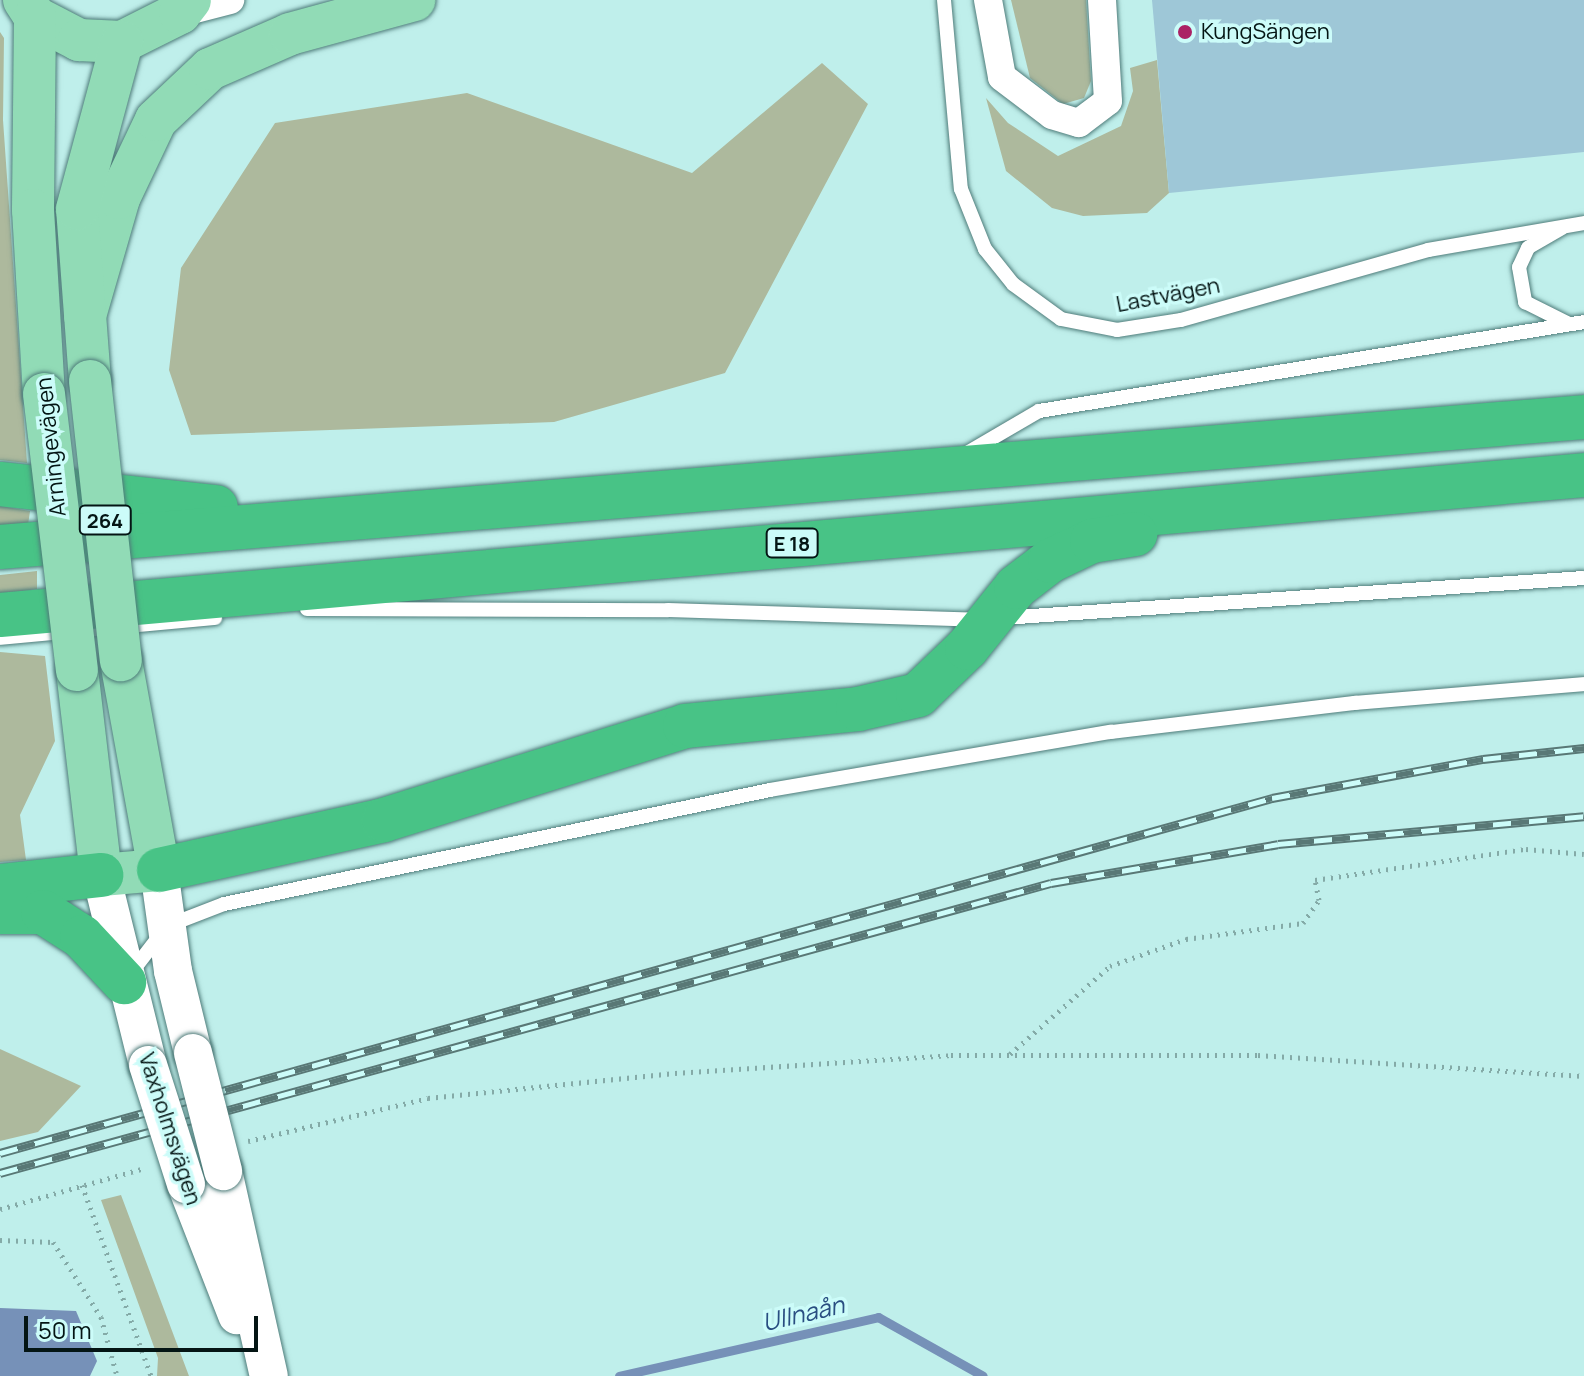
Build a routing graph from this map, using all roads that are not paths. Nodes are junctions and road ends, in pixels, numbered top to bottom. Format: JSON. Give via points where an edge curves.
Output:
{"nodes":[{"id":1,"x":230,"y":0,"type":"edge"},
{"id":2,"x":414,"y":0,"type":"edge"},
{"id":3,"x":944,"y":0,"type":"edge"},
{"id":4,"x":988,"y":0,"type":"edge"},
{"id":5,"x":1102,"y":0,"type":"edge"},
{"id":6,"x":185,"y":7,"type":"edge"},
{"id":7,"x":29,"y":8,"type":"edge"},
{"id":8,"x":122,"y":42,"type":"junction"},
{"id":9,"x":1576,"y":223,"type":"edge"},
{"id":10,"x":85,"y":316,"type":"junction"},
{"id":11,"x":1584,"y":322,"type":"edge"},
{"id":12,"x":1568,"y":323,"type":"junction"},
{"id":13,"x":1584,"y":417,"type":"edge"},
{"id":14,"x":935,"y":472,"type":"junction"},
{"id":15,"x":1584,"y":475,"type":"edge"},
{"id":16,"x":0,"y":484,"type":"edge"},
{"id":17,"x":1584,"y":496,"type":"edge"},
{"id":18,"x":502,"y":509,"type":"junction"},
{"id":19,"x":0,"y":547,"type":"edge"},
{"id":20,"x":1584,"y":578,"type":"edge"},
{"id":21,"x":288,"y":611,"type":"dead end"},
{"id":22,"x":0,"y":615,"type":"edge"},
{"id":23,"x":240,"y":616,"type":"dead end"},
{"id":24,"x":987,"y":619,"type":"junction"},
{"id":25,"x":0,"y":638,"type":"edge"},
{"id":26,"x":1584,"y":684,"type":"edge"},
{"id":27,"x":159,"y":870,"type":"junction"},
{"id":28,"x":101,"y":875,"type":"junction"},
{"id":29,"x":0,"y":886,"type":"edge"},
{"id":30,"x":0,"y":912,"type":"edge"},
{"id":31,"x":167,"y":926,"type":"junction"},
{"id":32,"x":124,"y":982,"type":"junction"},
{"id":33,"x":261,"y":1376,"type":"edge"},
{"id":34,"x":269,"y":1376,"type":"edge"}],
"edges":[{"from":1,"to":6,"type":"street"},
{"from":2,"to":10,"type":"main road","via":[[290,34],[210,69],[156,120],[119,198]]},
{"from":3,"to":9,"type":"lane","name":"Lastvägen","via":[[961,189],[985,249],[1013,284],[1061,319],[1117,330],[1181,320],[1428,250]]},
{"from":4,"to":5,"type":"street","via":[[1002,77],[1052,115],[1079,123],[1108,101]]},
{"from":6,"to":8,"type":"main road","name":"Arningevägen","number":"264"},
{"from":7,"to":8,"type":"main road","name":"Arningevägen","number":"264","via":[[79,40]]},
{"from":7,"to":28,"type":"main road","name":"Arningevägen","number":"264","bridge":true,"via":[[44,394]]},
{"from":8,"to":10,"type":"main road","name":"Arningevägen","number":"264","via":[[77,209]]},
{"from":9,"to":12,"type":"lane","via":[[1528,248],[1519,267],[1525,302]]},
{"from":10,"to":27,"type":"main road","name":"Arningevägen","number":"264","bridge":true,"via":[[121,660]]},
{"from":11,"to":12,"type":"lane"},
{"from":12,"to":14,"type":"lane","via":[[1039,411]]},
{"from":13,"to":14,"type":"highway"},
{"from":14,"to":18,"type":"highway"},
{"from":15,"to":22,"type":"highway","number":"E 18"},
{"from":16,"to":18,"type":"highway","via":[[180,507]]},
{"from":17,"to":24,"type":"highway","via":[[1092,541],[1050,561]]},
{"from":18,"to":19,"type":"highway"},
{"from":20,"to":24,"type":"lane"},
{"from":21,"to":24,"type":"lane","via":[[668,610]]},
{"from":23,"to":25,"type":"lane"},
{"from":24,"to":27,"type":"highway","via":[[967,648],[918,695],[858,709],[685,726],[384,820]]},
{"from":26,"to":31,"type":"lane","via":[[1355,703],[1111,732],[770,790],[224,904]]},
{"from":27,"to":28,"type":"main road"},
{"from":27,"to":31,"type":"main road"},
{"from":28,"to":29,"type":"highway"},
{"from":28,"to":32,"type":"main road","name":"Vaxholmsvägen"},
{"from":30,"to":32,"type":"highway","via":[[43,912],[82,937]]},
{"from":31,"to":32,"type":"lane"},
{"from":31,"to":34,"type":"main road","bridge":true,"via":[[193,1053],[228,1158]]},
{"from":32,"to":33,"type":"main road","name":"Vaxholmsvägen","bridge":true,"via":[[172,1174]]}]}
